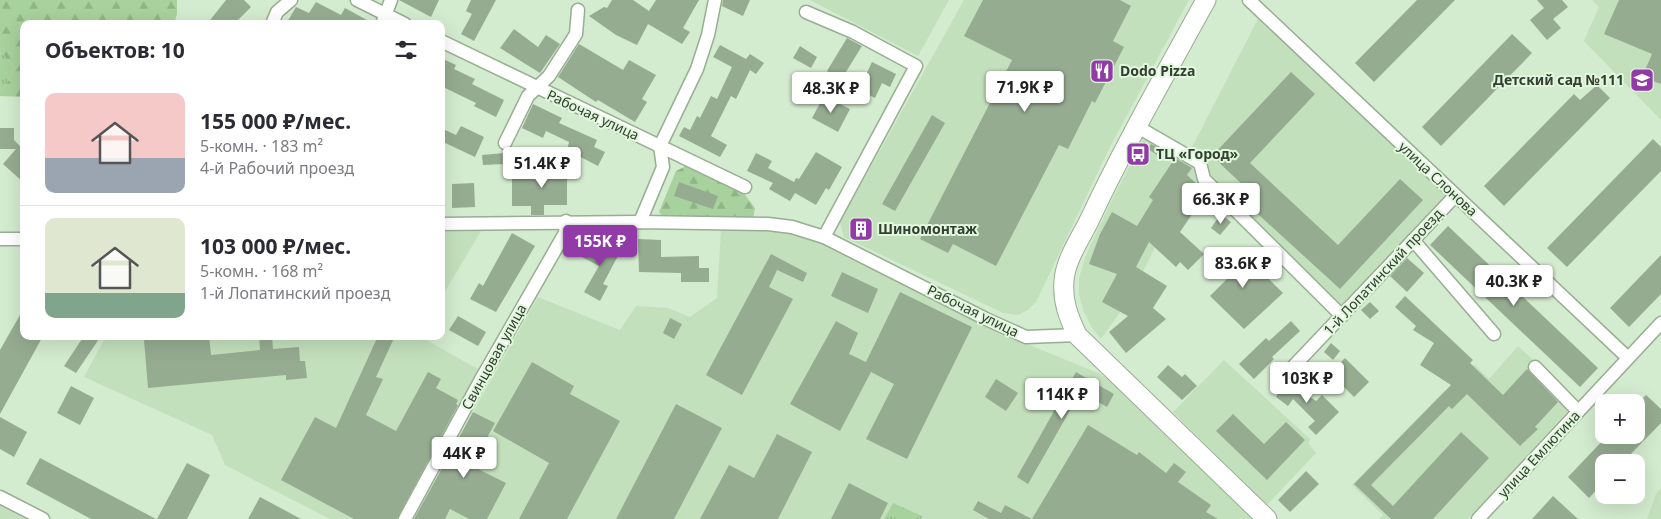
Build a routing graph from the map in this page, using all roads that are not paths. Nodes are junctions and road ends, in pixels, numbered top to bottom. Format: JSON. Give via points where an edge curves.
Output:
{"nodes":[{"id":1,"x":291,"y":0,"type":"edge"},
{"id":2,"x":357,"y":0,"type":"edge"},
{"id":3,"x":391,"y":0,"type":"edge"},
{"id":4,"x":715,"y":0,"type":"edge"},
{"id":5,"x":1206,"y":0,"type":"edge"},
{"id":6,"x":1252,"y":1,"type":"edge"},
{"id":7,"x":578,"y":10,"type":"dead end"},
{"id":8,"x":806,"y":12,"type":"dead end"},
{"id":9,"x":384,"y":19,"type":"edge"},
{"id":10,"x":274,"y":20,"type":"edge"},
{"id":11,"x":445,"y":43,"type":"edge"},
{"id":12,"x":536,"y":88,"type":"junction"},
{"id":13,"x":1136,"y":126,"type":"junction"},
{"id":14,"x":504,"y":143,"type":"dead end"},
{"id":15,"x":660,"y":146,"type":"junction"},
{"id":16,"x":745,"y":188,"type":"dead end"},
{"id":17,"x":1455,"y":196,"type":"junction"},
{"id":18,"x":566,"y":222,"type":"junction"},
{"id":19,"x":640,"y":222,"type":"junction"},
{"id":20,"x":445,"y":224,"type":"edge"},
{"id":21,"x":824,"y":237,"type":"junction"},
{"id":22,"x":0,"y":239,"type":"edge"},
{"id":23,"x":20,"y":239,"type":"edge"},
{"id":24,"x":1413,"y":240,"type":"junction"},
{"id":25,"x":1342,"y":316,"type":"junction"},
{"id":26,"x":1661,"y":323,"type":"edge"},
{"id":27,"x":1494,"y":334,"type":"dead end"},
{"id":28,"x":1077,"y":335,"type":"junction"},
{"id":29,"x":1628,"y":358,"type":"junction"},
{"id":30,"x":1535,"y":367,"type":"dead end"},
{"id":31,"x":1291,"y":369,"type":"dead end"},
{"id":32,"x":1578,"y":411,"type":"junction"},
{"id":33,"x":0,"y":497,"type":"edge"},
{"id":34,"x":43,"y":519,"type":"edge"},
{"id":35,"x":406,"y":519,"type":"edge"},
{"id":36,"x":1267,"y":519,"type":"edge"},
{"id":37,"x":1478,"y":519,"type":"edge"}],
"edges":[{"from":1,"to":10,"type":"street","via":[[277,12]]},
{"from":2,"to":9,"type":"street"},
{"from":3,"to":9,"type":"street"},
{"from":4,"to":15,"type":"street","via":[[697,69]]},
{"from":5,"to":13,"type":"main road"},
{"from":6,"to":17,"type":"street","name":"улица Слонова"},
{"from":7,"to":12,"type":"street","via":[[576,34],[549,76]]},
{"from":8,"to":21,"type":"street","via":[[853,32],[916,66]]},
{"from":11,"to":12,"type":"street","name":"Рабочая улица"},
{"from":12,"to":14,"type":"street","via":[[528,96]]},
{"from":12,"to":15,"type":"street","name":"Рабочая улица"},
{"from":13,"to":25,"type":"street","via":[[1200,163],[1204,179]]},
{"from":13,"to":28,"type":"main road","via":[[1100,196],[1064,279],[1064,299]]},
{"from":15,"to":16,"type":"street","name":"Рабочая улица"},
{"from":15,"to":19,"type":"street","via":[[663,167]]},
{"from":17,"to":24,"type":"street","name":"1-й Лопатинский проезд"},
{"from":17,"to":29,"type":"street","name":"улица Слонова"},
{"from":18,"to":19,"type":"street","name":"Рабочая улица"},
{"from":18,"to":20,"type":"street","name":"Рабочая улица"},
{"from":18,"to":35,"type":"street","name":"Свинцовая улица","via":[[565,233]]},
{"from":19,"to":21,"type":"street","name":"Рабочая улица","via":[[768,224],[805,229]]},
{"from":21,"to":28,"type":"street","name":"Рабочая улица","via":[[1026,337]]},
{"from":22,"to":23,"type":"street"},
{"from":24,"to":25,"type":"street","name":"1-й Лопатинский проезд"},
{"from":24,"to":27,"type":"street"},
{"from":25,"to":31,"type":"street","name":"1-й Лопатинский проезд"},
{"from":26,"to":29,"type":"street","name":"улица Емлютина"},
{"from":28,"to":36,"type":"main road"},
{"from":29,"to":32,"type":"street","name":"улица Емлютина"},
{"from":30,"to":32,"type":"street"},
{"from":32,"to":37,"type":"street","name":"улица Емлютина"},
{"from":33,"to":34,"type":"street"}]}
